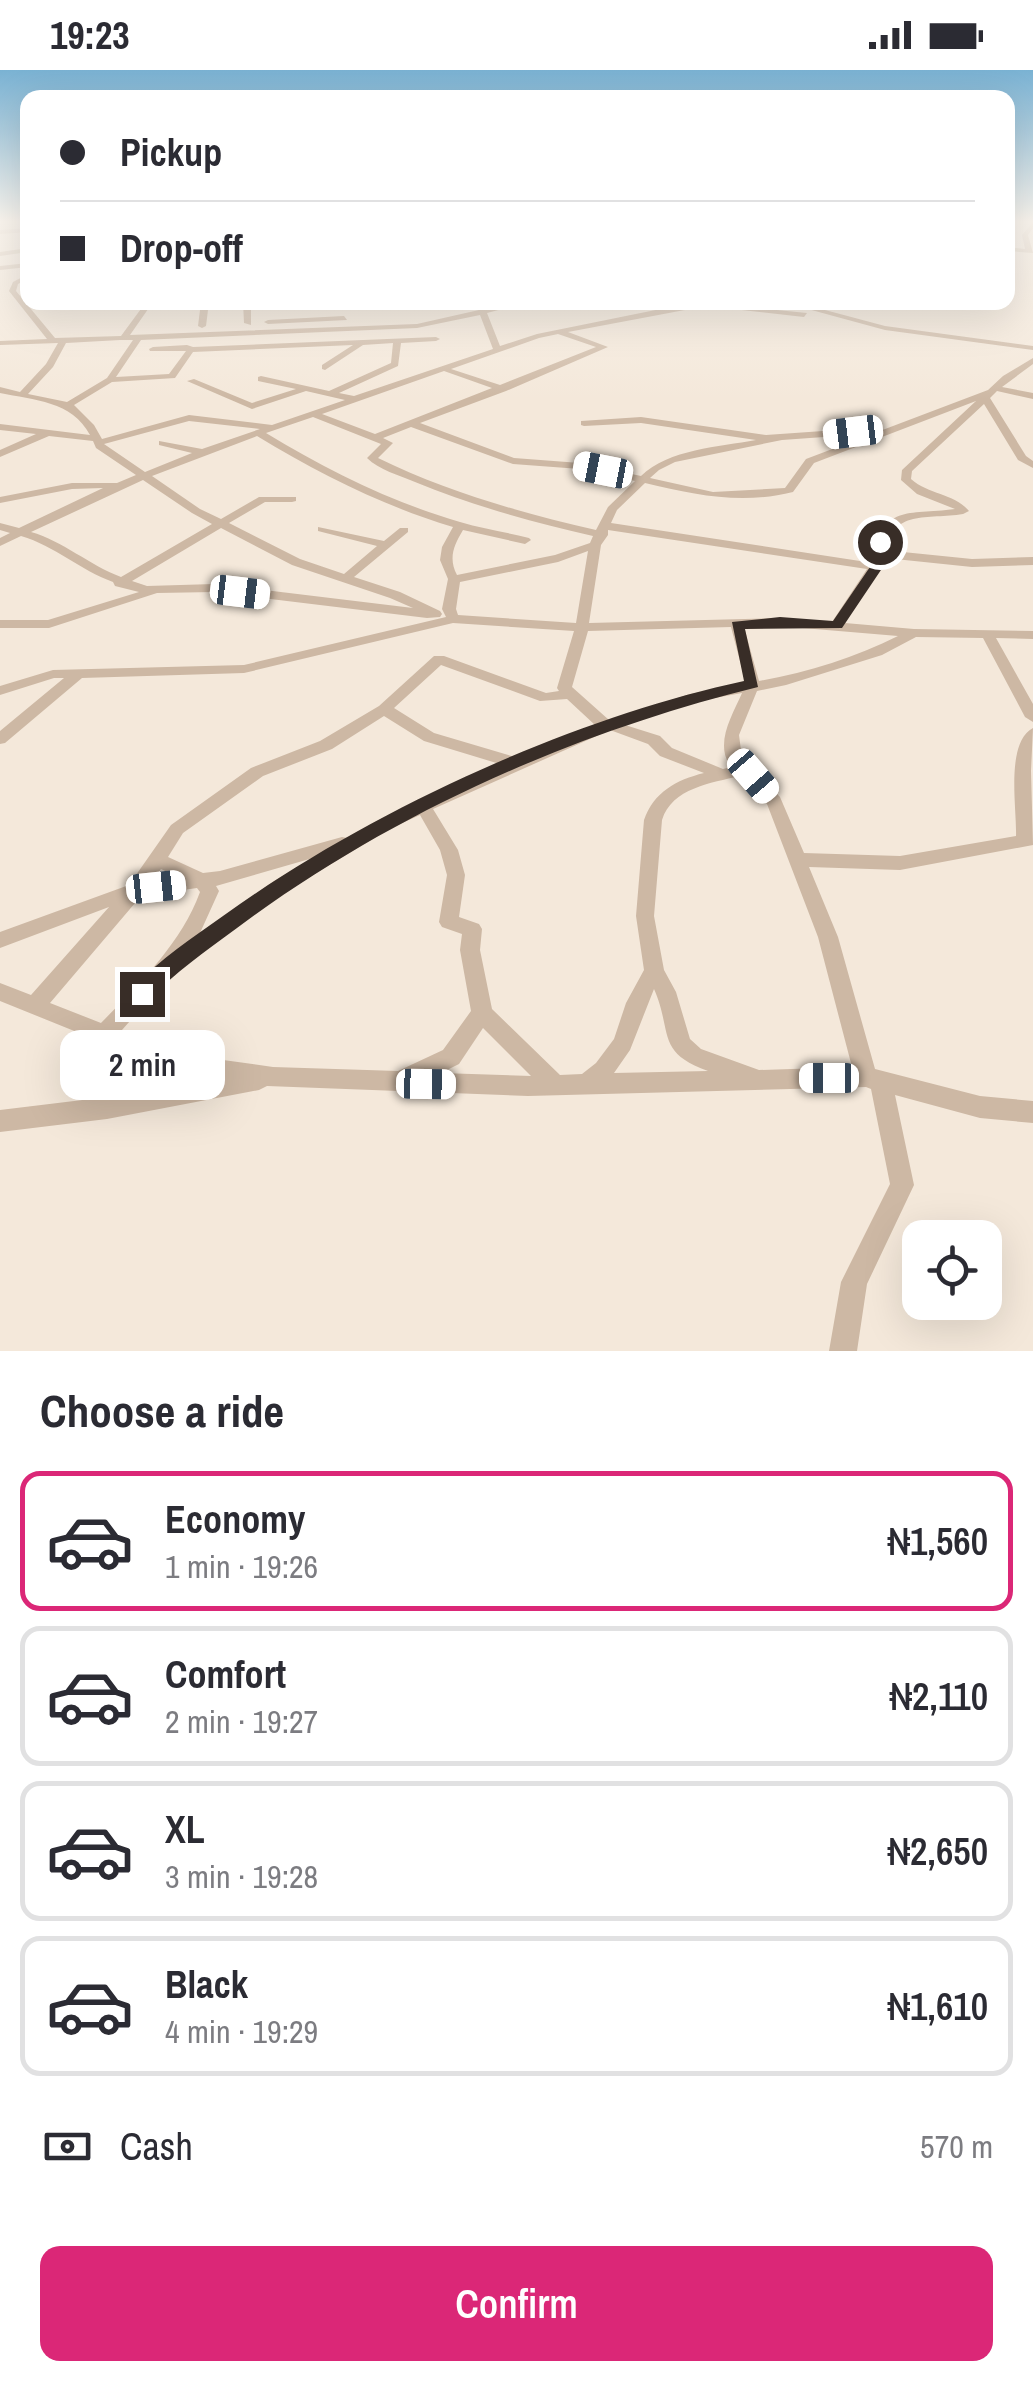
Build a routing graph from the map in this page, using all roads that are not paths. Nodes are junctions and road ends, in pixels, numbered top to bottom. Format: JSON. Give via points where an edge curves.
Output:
{"nodes":[{"id":1,"x":29,"y":310,"type":"edge"},
{"id":2,"x":144,"y":310,"type":"edge"},
{"id":3,"x":204,"y":310,"type":"edge"},
{"id":4,"x":247,"y":310,"type":"edge"},
{"id":5,"x":345,"y":310,"type":"edge"},
{"id":6,"x":450,"y":310,"type":"edge"},
{"id":7,"x":476,"y":310,"type":"edge"},
{"id":8,"x":486,"y":310,"type":"edge"},
{"id":9,"x":671,"y":310,"type":"edge"},
{"id":10,"x":760,"y":310,"type":"edge"},
{"id":11,"x":809,"y":310,"type":"edge"},
{"id":12,"x":344,"y":318,"type":"junction"},
{"id":13,"x":833,"y":318,"type":"junction"},
{"id":14,"x":248,"y":323,"type":"junction"},
{"id":15,"x":432,"y":324,"type":"junction"},
{"id":16,"x":202,"y":326,"type":"junction"},
{"id":17,"x":342,"y":328,"type":"junction"},
{"id":18,"x":556,"y":330,"type":"junction"},
{"id":19,"x":194,"y":336,"type":"junction"},
{"id":20,"x":138,"y":338,"type":"junction"},
{"id":21,"x":157,"y":338,"type":"junction"},
{"id":22,"x":436,"y":338,"type":"junction"},
{"id":23,"x":123,"y":339,"type":"junction"},
{"id":24,"x":58,"y":341,"type":"junction"},
{"id":25,"x":397,"y":341,"type":"junction"},
{"id":26,"x":0,"y":343,"type":"edge"},
{"id":27,"x":362,"y":343,"type":"junction"},
{"id":28,"x":1033,"y":348,"type":"edge"},
{"id":29,"x":153,"y":349,"type":"dead end"},
{"id":30,"x":190,"y":349,"type":"junction"},
{"id":31,"x":498,"y":350,"type":"junction"},
{"id":32,"x":1033,"y":360,"type":"edge"},
{"id":33,"x":325,"y":367,"type":"dead end"},
{"id":34,"x":447,"y":370,"type":"junction"},
{"id":35,"x":261,"y":378,"type":"dead end"},
{"id":36,"x":1006,"y":378,"type":"junction"},
{"id":37,"x":110,"y":380,"type":"junction"},
{"id":38,"x":191,"y":382,"type":"dead end"},
{"id":39,"x":503,"y":389,"type":"junction"},
{"id":40,"x":0,"y":390,"type":"edge"},
{"id":41,"x":303,"y":390,"type":"junction"},
{"id":42,"x":990,"y":392,"type":"junction"},
{"id":43,"x":24,"y":393,"type":"junction"},
{"id":44,"x":327,"y":395,"type":"junction"},
{"id":45,"x":1033,"y":396,"type":"edge"},
{"id":46,"x":359,"y":400,"type":"junction"},
{"id":47,"x":68,"y":404,"type":"junction"},
{"id":48,"x":970,"y":411,"type":"junction"},
{"id":49,"x":316,"y":415,"type":"junction"},
{"id":50,"x":1000,"y":415,"type":"junction"},
{"id":51,"x":584,"y":423,"type":"dead end"},
{"id":52,"x":413,"y":424,"type":"junction"},
{"id":53,"x":0,"y":427,"type":"edge"},
{"id":54,"x":278,"y":428,"type":"junction"},
{"id":55,"x":890,"y":429,"type":"junction"},
{"id":56,"x":49,"y":433,"type":"junction"},
{"id":57,"x":260,"y":434,"type":"junction"},
{"id":58,"x":374,"y":438,"type":"junction"},
{"id":59,"x":778,"y":438,"type":"junction"},
{"id":60,"x":96,"y":440,"type":"junction"},
{"id":61,"x":162,"y":443,"type":"dead end"},
{"id":62,"x":203,"y":452,"type":"junction"},
{"id":63,"x":0,"y":454,"type":"edge"},
{"id":64,"x":1033,"y":466,"type":"edge"},
{"id":65,"x":145,"y":476,"type":"junction"},
{"id":66,"x":640,"y":481,"type":"junction"},
{"id":67,"x":120,"y":485,"type":"junction"},
{"id":68,"x":292,"y":499,"type":"dead end"},
{"id":69,"x":0,"y":500,"type":"edge"},
{"id":70,"x":222,"y":521,"type":"junction"},
{"id":71,"x":0,"y":526,"type":"edge"},
{"id":72,"x":458,"y":528,"type":"junction"},
{"id":73,"x":322,"y":530,"type":"dead end"},
{"id":74,"x":404,"y":530,"type":"dead end"},
{"id":75,"x":20,"y":531,"type":"junction"},
{"id":76,"x":601,"y":535,"type":"junction"},
{"id":77,"x":525,"y":540,"type":"dead end"},
{"id":78,"x":0,"y":542,"type":"edge"},
{"id":79,"x":386,"y":545,"type":"junction"},
{"id":80,"x":1033,"y":561,"type":"edge"},
{"id":81,"x":876,"y":565,"type":"junction"},
{"id":82,"x":346,"y":578,"type":"junction"},
{"id":83,"x":454,"y":579,"type":"junction"},
{"id":84,"x":118,"y":583,"type":"junction"},
{"id":85,"x":160,"y":590,"type":"junction"},
{"id":86,"x":444,"y":618,"type":"junction"},
{"id":87,"x":0,"y":624,"type":"edge"},
{"id":88,"x":837,"y":625,"type":"junction"},
{"id":89,"x":737,"y":626,"type":"junction"},
{"id":90,"x":582,"y":627,"type":"junction"},
{"id":91,"x":914,"y":634,"type":"junction"},
{"id":92,"x":988,"y":634,"type":"junction"},
{"id":93,"x":1033,"y":635,"type":"edge"},
{"id":94,"x":79,"y":673,"type":"junction"},
{"id":95,"x":753,"y":684,"type":"junction"},
{"id":96,"x":0,"y":691,"type":"edge"},
{"id":97,"x":568,"y":694,"type":"junction"},
{"id":98,"x":384,"y":709,"type":"junction"},
{"id":99,"x":655,"y":709,"type":"junction"},
{"id":100,"x":1033,"y":717,"type":"edge"},
{"id":101,"x":608,"y":725,"type":"junction"},
{"id":102,"x":1033,"y":733,"type":"edge"},
{"id":103,"x":0,"y":739,"type":"edge"},
{"id":104,"x":654,"y":740,"type":"junction"},
{"id":105,"x":520,"y":764,"type":"junction"},
{"id":106,"x":744,"y":769,"type":"junction"},
{"id":107,"x":719,"y":774,"type":"junction"},
{"id":108,"x":1027,"y":796,"type":"edge"},
{"id":109,"x":423,"y":807,"type":"junction"},
{"id":110,"x":1029,"y":838,"type":"edge"},
{"id":111,"x":356,"y":841,"type":"junction"},
{"id":112,"x":157,"y":860,"type":"junction"},
{"id":113,"x":798,"y":860,"type":"junction"},
{"id":114,"x":202,"y":881,"type":"junction"},
{"id":115,"x":136,"y":890,"type":"junction"},
{"id":116,"x":0,"y":940,"type":"edge"},
{"id":117,"x":654,"y":971,"type":"junction"},
{"id":118,"x":160,"y":974,"type":"junction"},
{"id":119,"x":0,"y":992,"type":"edge"},
{"id":120,"x":35,"y":1005,"type":"junction"},
{"id":121,"x":482,"y":1013,"type":"junction"},
{"id":122,"x":104,"y":1034,"type":"junction"},
{"id":123,"x":273,"y":1077,"type":"junction"},
{"id":124,"x":756,"y":1078,"type":"junction"},
{"id":125,"x":874,"y":1080,"type":"junction"},
{"id":126,"x":392,"y":1084,"type":"junction"},
{"id":127,"x":587,"y":1084,"type":"junction"},
{"id":128,"x":555,"y":1085,"type":"junction"},
{"id":129,"x":1033,"y":1112,"type":"edge"},
{"id":130,"x":0,"y":1121,"type":"edge"},
{"id":131,"x":842,"y":1351,"type":"edge"}],
"edges":[{"from":1,"to":24,"type":"street"},
{"from":2,"to":23,"type":"street"},
{"from":3,"to":16,"type":"street"},
{"from":4,"to":14,"type":"street"},
{"from":5,"to":12,"type":"street"},
{"from":6,"to":15,"type":"street"},
{"from":7,"to":15,"type":"street"},
{"from":8,"to":31,"type":"street"},
{"from":9,"to":18,"type":"street"},
{"from":10,"to":13,"type":"street"},
{"from":11,"to":13,"type":"street"},
{"from":12,"to":14,"type":"street","via":[[320,314]]},
{"from":12,"to":17,"type":"street"},
{"from":13,"to":28,"type":"street"},
{"from":14,"to":16,"type":"street"},
{"from":15,"to":17,"type":"street"},
{"from":15,"to":22,"type":"street"},
{"from":16,"to":21,"type":"street"},
{"from":17,"to":19,"type":"street"},
{"from":18,"to":31,"type":"street"},
{"from":18,"to":39,"type":"street","via":[[604,346]]},
{"from":19,"to":21,"type":"street"},
{"from":19,"to":30,"type":"street"},
{"from":20,"to":21,"type":"street"},
{"from":20,"to":23,"type":"street"},
{"from":20,"to":37,"type":"street"},
{"from":22,"to":25,"type":"street"},
{"from":22,"to":34,"type":"street"},
{"from":23,"to":24,"type":"street"},
{"from":24,"to":26,"type":"street"},
{"from":24,"to":43,"type":"street","via":[[50,365]]},
{"from":25,"to":27,"type":"street"},
{"from":25,"to":44,"type":"street","via":[[395,364]]},
{"from":27,"to":30,"type":"street"},
{"from":27,"to":33,"type":"street"},
{"from":29,"to":30,"type":"street"},
{"from":30,"to":37,"type":"street","via":[[172,376]]},
{"from":31,"to":34,"type":"street"},
{"from":32,"to":36,"type":"street"},
{"from":34,"to":39,"type":"street"},
{"from":34,"to":46,"type":"street"},
{"from":35,"to":41,"type":"street"},
{"from":36,"to":42,"type":"street"},
{"from":36,"to":45,"type":"street"},
{"from":37,"to":47,"type":"street"},
{"from":38,"to":41,"type":"street","via":[[252,406]]},
{"from":39,"to":52,"type":"street"},
{"from":40,"to":43,"type":"street"},
{"from":41,"to":44,"type":"street"},
{"from":42,"to":45,"type":"street"},
{"from":42,"to":48,"type":"street"},
{"from":42,"to":50,"type":"street"},
{"from":42,"to":55,"type":"street"},
{"from":43,"to":47,"type":"street"},
{"from":44,"to":46,"type":"street"},
{"from":46,"to":49,"type":"street"},
{"from":47,"to":60,"type":"street"},
{"from":48,"to":50,"type":"street"},
{"from":48,"to":81,"type":"street","via":[[905,474],[921,495],[956,502],[963,511],[899,519],[883,533]]},
{"from":49,"to":54,"type":"street"},
{"from":49,"to":58,"type":"street"},
{"from":50,"to":64,"type":"street"},
{"from":51,"to":59,"type":"street","via":[[642,420]]},
{"from":52,"to":58,"type":"street"},
{"from":52,"to":66,"type":"street","via":[[513,460],[580,466]]},
{"from":53,"to":56,"type":"street"},
{"from":54,"to":57,"type":"street"},
{"from":54,"to":60,"type":"street","via":[[189,418]]},
{"from":55,"to":59,"type":"street"},
{"from":55,"to":66,"type":"street","via":[[810,461],[784,492],[713,494]]},
{"from":56,"to":60,"type":"street"},
{"from":56,"to":63,"type":"street"},
{"from":57,"to":62,"type":"street"},
{"from":57,"to":72,"type":"street","via":[[380,500]]},
{"from":58,"to":76,"type":"street","via":[[390,446],[374,455],[376,461],[448,494]]},
{"from":59,"to":66,"type":"street","via":[[680,456]]},
{"from":60,"to":65,"type":"street"},
{"from":61,"to":62,"type":"street"},
{"from":62,"to":65,"type":"street"},
{"from":65,"to":67,"type":"street"},
{"from":65,"to":70,"type":"street","via":[[186,506]]},
{"from":66,"to":76,"type":"street","via":[[612,509]]},
{"from":67,"to":69,"type":"street"},
{"from":67,"to":75,"type":"street"},
{"from":68,"to":70,"type":"street","via":[[268,497]]},
{"from":70,"to":82,"type":"street","via":[[296,562]]},
{"from":70,"to":84,"type":"street"},
{"from":71,"to":75,"type":"street"},
{"from":72,"to":77,"type":"street"},
{"from":72,"to":83,"type":"street","via":[[444,552]]},
{"from":73,"to":79,"type":"street"},
{"from":74,"to":79,"type":"street"},
{"from":75,"to":78,"type":"street"},
{"from":75,"to":84,"type":"street"},
{"from":76,"to":81,"type":"street"},
{"from":76,"to":83,"type":"street","via":[[558,558]]},
{"from":76,"to":90,"type":"street"},
{"from":79,"to":82,"type":"street"},
{"from":80,"to":81,"type":"street","via":[[972,563],[904,554]]},
{"from":81,"to":88,"type":"street"},
{"from":82,"to":86,"type":"street"},
{"from":83,"to":86,"type":"street"},
{"from":84,"to":85,"type":"street"},
{"from":85,"to":86,"type":"street","via":[[214,588]]},
{"from":85,"to":87,"type":"street","via":[[49,624]]},
{"from":86,"to":90,"type":"street"},
{"from":86,"to":94,"type":"street","via":[[244,669]]},
{"from":88,"to":89,"type":"street"},
{"from":88,"to":91,"type":"street"},
{"from":89,"to":90,"type":"street"},
{"from":89,"to":95,"type":"street"},
{"from":90,"to":97,"type":"street","via":[[564,688]]},
{"from":91,"to":92,"type":"street"},
{"from":91,"to":95,"type":"street","via":[[781,682]]},
{"from":92,"to":93,"type":"street"},
{"from":92,"to":100,"type":"street"},
{"from":94,"to":96,"type":"street"},
{"from":94,"to":103,"type":"street"},
{"from":95,"to":99,"type":"street"},
{"from":95,"to":106,"type":"street","via":[[731,736],[734,760]]},
{"from":97,"to":98,"type":"street","via":[[545,698],[439,659]]},
{"from":97,"to":101,"type":"street"},
{"from":98,"to":105,"type":"street","via":[[429,736]]},
{"from":98,"to":112,"type":"street","via":[[326,745],[257,772],[177,829]]},
{"from":99,"to":101,"type":"street"},
{"from":99,"to":104,"type":"street","via":[[660,720]]},
{"from":101,"to":104,"type":"street"},
{"from":101,"to":105,"type":"street"},
{"from":102,"to":108,"type":"street","via":[[1024,749]]},
{"from":104,"to":107,"type":"street"},
{"from":105,"to":109,"type":"street"},
{"from":106,"to":107,"type":"street"},
{"from":106,"to":113,"type":"street","via":[[774,801]]},
{"from":107,"to":117,"type":"street","via":[[672,794],[652,820],[645,916]]},
{"from":108,"to":110,"type":"street"},
{"from":109,"to":111,"type":"street"},
{"from":109,"to":121,"type":"street","via":[[456,875],[449,922],[472,929]]},
{"from":110,"to":113,"type":"street","via":[[900,863]]},
{"from":111,"to":114,"type":"street"},
{"from":111,"to":118,"type":"street","via":[[280,886]]},
{"from":112,"to":114,"type":"street"},
{"from":112,"to":115,"type":"street"},
{"from":113,"to":125,"type":"street"},
{"from":114,"to":115,"type":"street"},
{"from":114,"to":118,"type":"street","via":[[210,891],[206,906]]},
{"from":115,"to":116,"type":"street"},
{"from":115,"to":120,"type":"street"},
{"from":117,"to":124,"type":"street","via":[[681,1045]]},
{"from":117,"to":127,"type":"street","via":[[618,1058]]},
{"from":118,"to":122,"type":"street"},
{"from":119,"to":120,"type":"street"},
{"from":120,"to":122,"type":"street"},
{"from":121,"to":126,"type":"street","via":[[451,1057]]},
{"from":121,"to":128,"type":"street"},
{"from":122,"to":123,"type":"street","via":[[216,1068]]},
{"from":123,"to":126,"type":"street"},
{"from":123,"to":130,"type":"street"},
{"from":124,"to":125,"type":"street"},
{"from":124,"to":127,"type":"street"},
{"from":125,"to":129,"type":"street","via":[[980,1108]]},
{"from":125,"to":131,"type":"street","via":[[902,1185],[854,1282]]},
{"from":126,"to":128,"type":"street"},
{"from":127,"to":128,"type":"street"}]}
